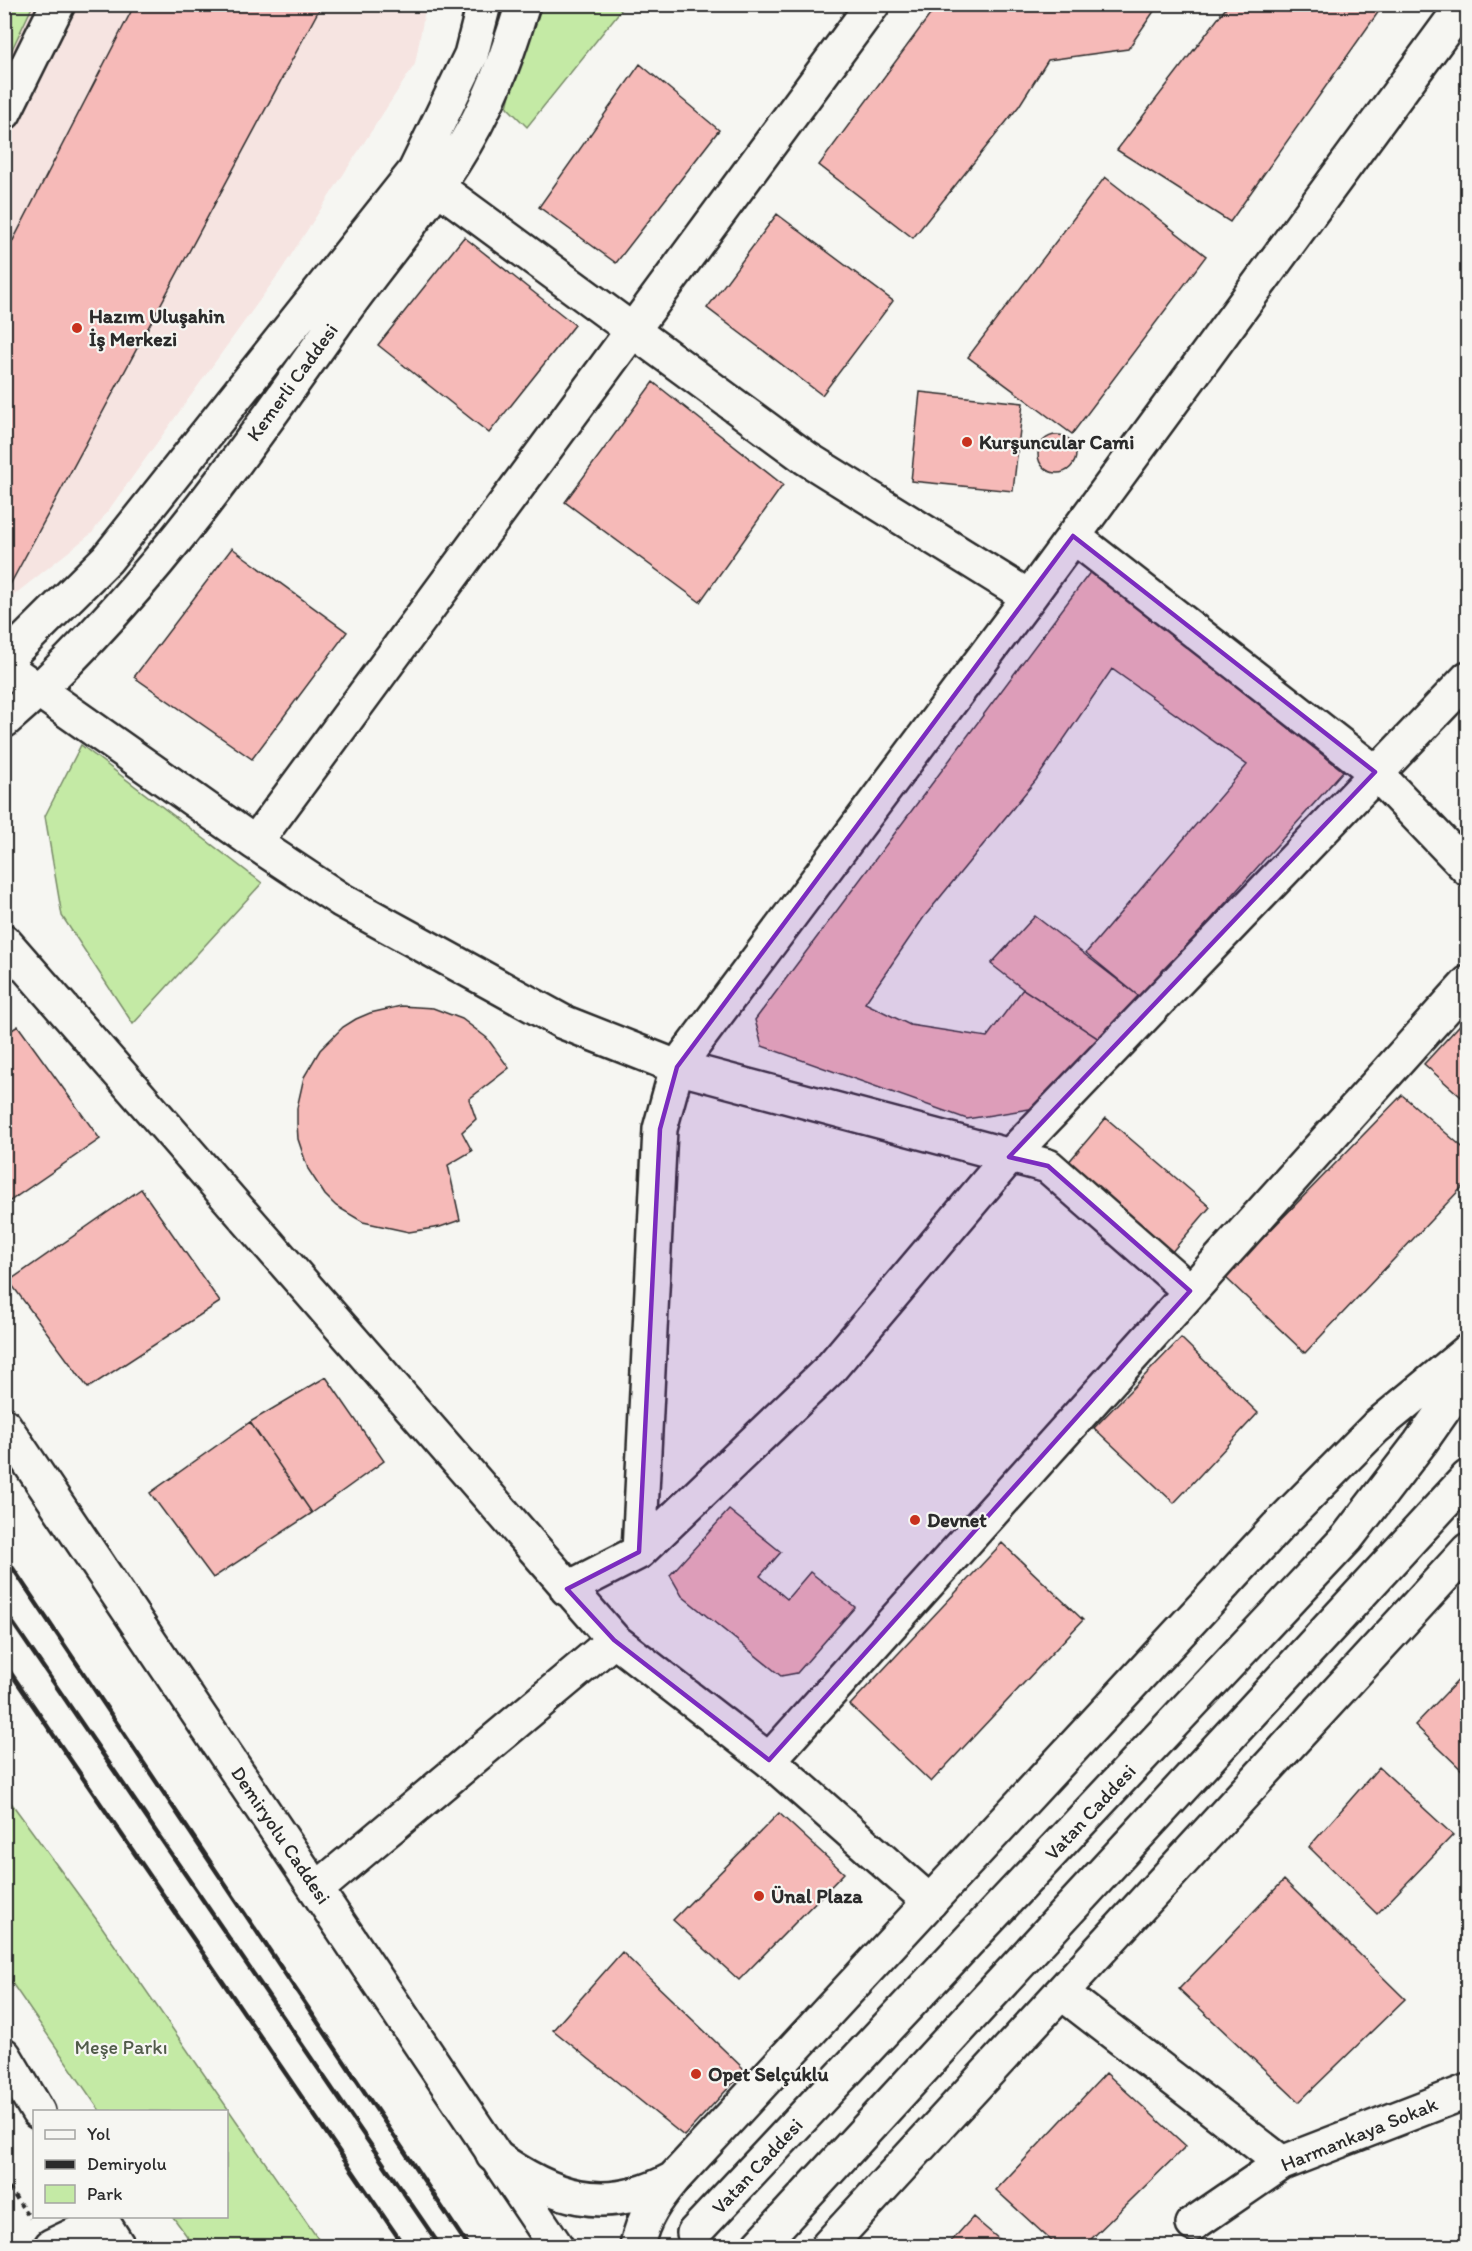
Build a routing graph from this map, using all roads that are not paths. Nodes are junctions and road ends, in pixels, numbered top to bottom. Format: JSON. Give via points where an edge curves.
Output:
{"nodes":[{"id":1,"x":58,"y":4,"type":"edge"},
{"id":2,"x":484,"y":4,"type":"edge"},
{"id":3,"x":523,"y":4,"type":"edge"},
{"id":4,"x":873,"y":4,"type":"edge"},
{"id":5,"x":1464,"y":4,"type":"edge"},
{"id":6,"x":4,"y":113,"type":"edge"},
{"id":7,"x":436,"y":186,"type":"junction"},
{"id":8,"x":632,"y":331,"type":"junction"},
{"id":9,"x":1073,"y":536,"type":"junction"},
{"id":10,"x":1029,"y":597,"type":"junction"},
{"id":11,"x":4,"y":661,"type":"edge"},
{"id":12,"x":4,"y":666,"type":"edge"},
{"id":13,"x":1467,"y":678,"type":"edge"},
{"id":14,"x":39,"y":691,"type":"junction"},
{"id":15,"x":4,"y":721,"type":"edge"},
{"id":16,"x":1375,"y":772,"type":"junction"},
{"id":17,"x":255,"y":843,"type":"junction"},
{"id":18,"x":1467,"y":869,"type":"edge"},
{"id":19,"x":4,"y":941,"type":"edge"},
{"id":20,"x":1467,"y":983,"type":"edge"},
{"id":21,"x":677,"y":1067,"type":"junction"},
{"id":22,"x":1009,"y":1157,"type":"junction"},
{"id":23,"x":1190,"y":1292,"type":"junction"},
{"id":24,"x":1467,"y":1351,"type":"edge"},
{"id":25,"x":1467,"y":1375,"type":"edge"},
{"id":26,"x":4,"y":1425,"type":"edge"},
{"id":27,"x":1467,"y":1477,"type":"edge"},
{"id":28,"x":1467,"y":1550,"type":"edge"},
{"id":29,"x":639,"y":1552,"type":"junction"},
{"id":30,"x":567,"y":1589,"type":"junction"},
{"id":31,"x":614,"y":1640,"type":"junction"},
{"id":32,"x":769,"y":1760,"type":"junction"},
{"id":33,"x":318,"y":1889,"type":"junction"},
{"id":34,"x":930,"y":1902,"type":"junction"},
{"id":35,"x":1062,"y":1993,"type":"junction"},
{"id":36,"x":4,"y":2055,"type":"edge"},
{"id":37,"x":1467,"y":2091,"type":"edge"},
{"id":38,"x":37,"y":2110,"type":"edge"},
{"id":39,"x":493,"y":2155,"type":"junction"},
{"id":40,"x":1282,"y":2163,"type":"junction"},
{"id":41,"x":675,"y":2177,"type":"junction"},
{"id":42,"x":1193,"y":2224,"type":"dead end"},
{"id":43,"x":107,"y":2228,"type":"edge"},
{"id":44,"x":694,"y":2233,"type":"dead end"},
{"id":45,"x":44,"y":2237,"type":"edge"},
{"id":46,"x":556,"y":2247,"type":"edge"},
{"id":47,"x":638,"y":2247,"type":"edge"},
{"id":48,"x":759,"y":2247,"type":"edge"},
{"id":49,"x":828,"y":2247,"type":"edge"}],
"edges":[{"from":1,"to":6,"type":"street"},
{"from":2,"to":11,"type":"street","name":"Kemerli Caddesi","via":[[471,55],[415,171],[107,559]]},
{"from":3,"to":7,"type":"street","name":"Kemerli Caddesi","via":[[505,62],[484,109]]},
{"from":4,"to":8,"type":"street"},
{"from":5,"to":9,"type":"street"},
{"from":7,"to":8,"type":"street"},
{"from":7,"to":14,"type":"street","name":"Kemerli Caddesi","via":[[182,532],[98,632]]},
{"from":8,"to":10,"type":"street","via":[[806,458]]},
{"from":8,"to":17,"type":"street"},
{"from":9,"to":10,"type":"street"},
{"from":9,"to":16,"type":"street"},
{"from":10,"to":21,"type":"street"},
{"from":12,"to":14,"type":"street"},
{"from":13,"to":16,"type":"street"},
{"from":14,"to":15,"type":"street","name":"Kemerli Caddesi"},
{"from":14,"to":17,"type":"street"},
{"from":16,"to":18,"type":"street"},
{"from":16,"to":22,"type":"street"},
{"from":17,"to":21,"type":"street","via":[[341,900],[542,1011]]},
{"from":19,"to":30,"type":"street"},
{"from":20,"to":23,"type":"street"},
{"from":21,"to":22,"type":"street"},
{"from":21,"to":29,"type":"street","via":[[660,1129]]},
{"from":22,"to":23,"type":"street","via":[[1048,1166]]},
{"from":22,"to":29,"type":"street","via":[[829,1370]]},
{"from":23,"to":32,"type":"street"},
{"from":24,"to":34,"type":"street","via":[[1376,1427],[1328,1474]]},
{"from":25,"to":44,"type":"street","name":"Vatan Caddesi","via":[[1347,1538]]},
{"from":26,"to":33,"type":"street","name":"Demiryolu Caddesi"},
{"from":27,"to":48,"type":"street"},
{"from":28,"to":35,"type":"street"},
{"from":29,"to":30,"type":"street"},
{"from":30,"to":31,"type":"street"},
{"from":31,"to":32,"type":"street"},
{"from":31,"to":33,"type":"street"},
{"from":32,"to":34,"type":"street"},
{"from":33,"to":39,"type":"street","name":"Demiryolu Caddesi"},
{"from":34,"to":41,"type":"street"},
{"from":35,"to":40,"type":"street"},
{"from":35,"to":49,"type":"street"},
{"from":36,"to":38,"type":"street"},
{"from":37,"to":40,"type":"street","name":"Harmankaya Sokak"},
{"from":39,"to":41,"type":"street","via":[[539,2185],[582,2199],[634,2195]]},
{"from":39,"to":46,"type":"street","name":"Demiryolu Caddesi"},
{"from":40,"to":42,"type":"street","name":"Harmankaya Sokak"},
{"from":41,"to":47,"type":"street","via":[[642,2224]]},
{"from":43,"to":45,"type":"street"}]}
